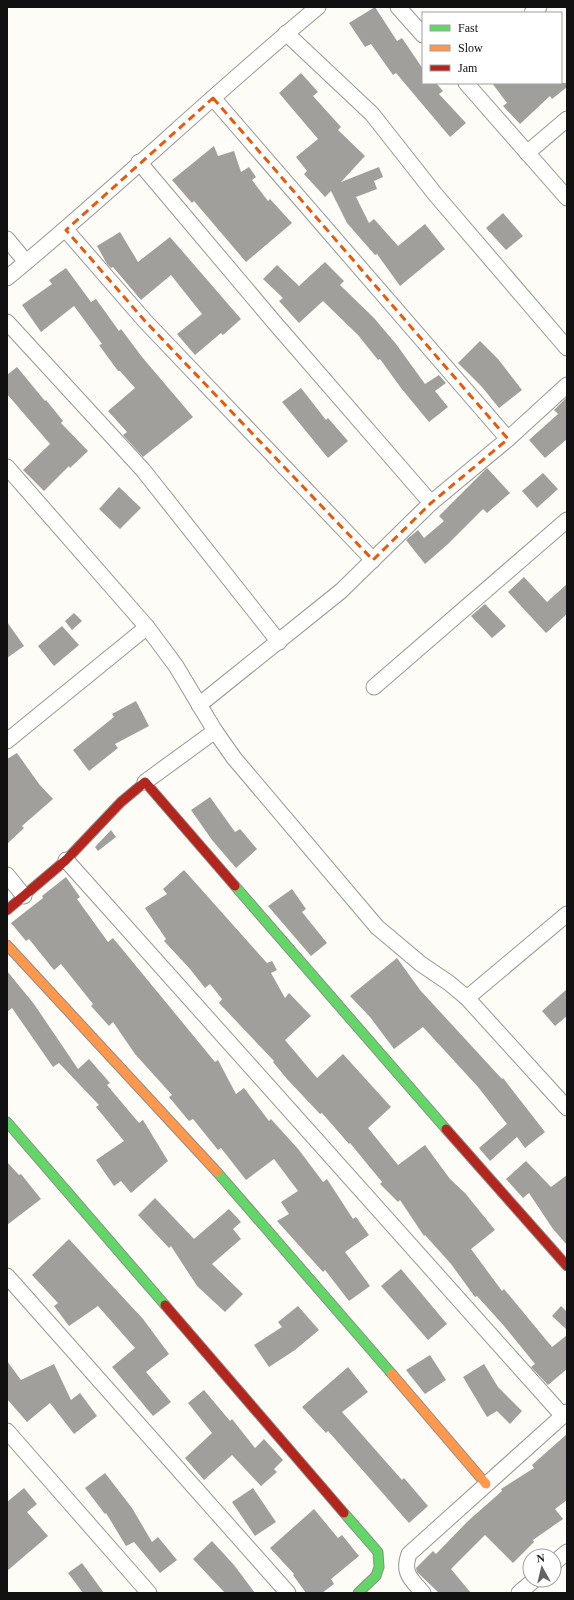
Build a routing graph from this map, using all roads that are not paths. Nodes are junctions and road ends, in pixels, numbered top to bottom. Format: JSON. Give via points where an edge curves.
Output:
{"nodes":[{"id":1,"x":318,"y":7,"type":"edge"},
{"id":2,"x":398,"y":7,"type":"edge"},
{"id":3,"x":286,"y":33,"type":"junction"},
{"id":4,"x":422,"y":34,"type":"edge"},
{"id":5,"x":467,"y":84,"type":"edge"},
{"id":6,"x":212,"y":98,"type":"junction"},
{"id":7,"x":567,"y":119,"type":"edge"},
{"id":8,"x":527,"y":153,"type":"junction"},
{"id":9,"x":139,"y":162,"type":"junction"},
{"id":10,"x":567,"y":198,"type":"edge"},
{"id":11,"x":66,"y":230,"type":"junction"},
{"id":12,"x":7,"y":239,"type":"edge"},
{"id":13,"x":26,"y":262,"type":"junction"},
{"id":14,"x":7,"y":278,"type":"edge"},
{"id":15,"x":7,"y":322,"type":"edge"},
{"id":16,"x":567,"y":348,"type":"edge"},
{"id":17,"x":567,"y":385,"type":"edge"},
{"id":18,"x":508,"y":439,"type":"junction"},
{"id":19,"x":7,"y":467,"type":"edge"},
{"id":20,"x":431,"y":503,"type":"junction"},
{"id":21,"x":567,"y":520,"type":"edge"},
{"id":22,"x":373,"y":560,"type":"junction"},
{"id":23,"x":147,"y":627,"type":"junction"},
{"id":24,"x":278,"y":642,"type":"junction"},
{"id":25,"x":374,"y":687,"type":"dead end"},
{"id":26,"x":199,"y":705,"type":"junction"},
{"id":27,"x":215,"y":731,"type":"junction"},
{"id":28,"x":7,"y":740,"type":"edge"},
{"id":29,"x":145,"y":782,"type":"junction"},
{"id":30,"x":66,"y":860,"type":"junction"},
{"id":31,"x":7,"y":875,"type":"edge"},
{"id":32,"x":24,"y":896,"type":"junction"},
{"id":33,"x":7,"y":910,"type":"edge"},
{"id":34,"x":567,"y":914,"type":"edge"},
{"id":35,"x":7,"y":945,"type":"edge"},
{"id":36,"x":468,"y":998,"type":"junction"},
{"id":37,"x":567,"y":1108,"type":"edge"},
{"id":38,"x":7,"y":1122,"type":"edge"},
{"id":39,"x":567,"y":1266,"type":"edge"},
{"id":40,"x":7,"y":1276,"type":"edge"},
{"id":41,"x":565,"y":1414,"type":"edge"},
{"id":42,"x":7,"y":1431,"type":"edge"},
{"id":43,"x":486,"y":1484,"type":"junction"},
{"id":44,"x":149,"y":1593,"type":"edge"},
{"id":45,"x":288,"y":1593,"type":"edge"},
{"id":46,"x":358,"y":1593,"type":"edge"},
{"id":47,"x":423,"y":1593,"type":"edge"}],
"edges":[{"from":1,"to":3,"type":"street"},
{"from":2,"to":4,"type":"street"},
{"from":3,"to":6,"type":"street"},
{"from":3,"to":16,"type":"street","via":[[372,114],[435,194]]},
{"from":5,"to":8,"type":"street"},
{"from":6,"to":9,"type":"street"},
{"from":6,"to":18,"type":"street"},
{"from":7,"to":8,"type":"street"},
{"from":8,"to":10,"type":"street"},
{"from":9,"to":11,"type":"street"},
{"from":9,"to":20,"type":"street"},
{"from":11,"to":13,"type":"street"},
{"from":11,"to":22,"type":"street","via":[[145,321]]},
{"from":12,"to":13,"type":"street"},
{"from":13,"to":14,"type":"street"},
{"from":15,"to":24,"type":"street","via":[[143,470]]},
{"from":17,"to":18,"type":"street"},
{"from":18,"to":20,"type":"street"},
{"from":19,"to":23,"type":"street"},
{"from":20,"to":22,"type":"street"},
{"from":21,"to":25,"type":"street"},
{"from":22,"to":24,"type":"street","via":[[341,591]]},
{"from":23,"to":26,"type":"street","via":[[176,666]]},
{"from":23,"to":28,"type":"street"},
{"from":24,"to":26,"type":"street"},
{"from":26,"to":27,"type":"street"},
{"from":27,"to":29,"type":"street"},
{"from":27,"to":36,"type":"street","via":[[234,758],[377,928]]},
{"from":29,"to":30,"type":"street","via":[[121,802]]},
{"from":29,"to":39,"type":"street","via":[[423,1104]]},
{"from":30,"to":32,"type":"street"},
{"from":30,"to":41,"type":"street"},
{"from":31,"to":32,"type":"street"},
{"from":32,"to":33,"type":"street"},
{"from":34,"to":36,"type":"street"},
{"from":35,"to":43,"type":"street","via":[[242,1199]]},
{"from":36,"to":37,"type":"street"},
{"from":38,"to":46,"type":"street","via":[[378,1552],[380,1564],[377,1577]]},
{"from":40,"to":45,"type":"street"},
{"from":41,"to":43,"type":"street"},
{"from":42,"to":44,"type":"street"},
{"from":43,"to":47,"type":"street","via":[[410,1554],[406,1564],[408,1575]]}]}
